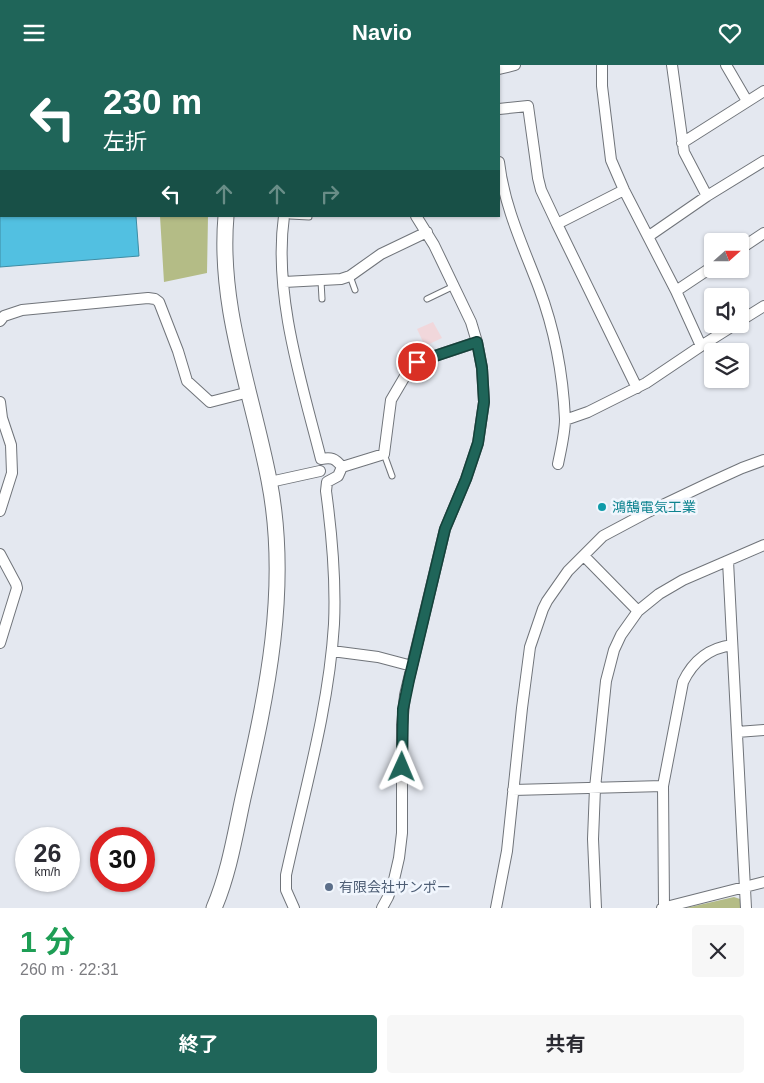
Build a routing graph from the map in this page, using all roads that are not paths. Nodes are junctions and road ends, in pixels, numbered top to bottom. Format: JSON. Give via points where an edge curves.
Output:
{"nodes":[{"id":1,"x":515,"y":65,"type":"edge"},
{"id":2,"x":602,"y":65,"type":"edge"},
{"id":3,"x":672,"y":65,"type":"edge"},
{"id":4,"x":726,"y":65,"type":"edge"},
{"id":5,"x":500,"y":69,"type":"edge"},
{"id":6,"x":764,"y":91,"type":"edge"},
{"id":7,"x":747,"y":101,"type":"junction"},
{"id":8,"x":500,"y":109,"type":"edge"},
{"id":9,"x":682,"y":143,"type":"junction"},
{"id":10,"x":764,"y":161,"type":"edge"},
{"id":11,"x":500,"y":168,"type":"edge"},
{"id":12,"x":624,"y":190,"type":"junction"},
{"id":13,"x":706,"y":196,"type":"junction"},
{"id":14,"x":226,"y":217,"type":"edge"},
{"id":15,"x":284,"y":217,"type":"edge"},
{"id":16,"x":417,"y":217,"type":"edge"},
{"id":17,"x":556,"y":224,"type":"junction"},
{"id":18,"x":427,"y":233,"type":"junction"},
{"id":19,"x":764,"y":233,"type":"edge"},
{"id":20,"x":649,"y":235,"type":"junction"},
{"id":21,"x":749,"y":243,"type":"edge"},
{"id":22,"x":704,"y":272,"type":"edge"},
{"id":23,"x":350,"y":276,"type":"junction"},
{"id":24,"x":320,"y":281,"type":"junction"},
{"id":25,"x":284,"y":282,"type":"junction"},
{"id":26,"x":454,"y":286,"type":"junction"},
{"id":27,"x":354,"y":290,"type":"dead end"},
{"id":28,"x":676,"y":291,"type":"junction"},
{"id":29,"x":322,"y":299,"type":"dead end"},
{"id":30,"x":427,"y":299,"type":"dead end"},
{"id":31,"x":764,"y":306,"type":"edge"},
{"id":32,"x":749,"y":315,"type":"edge"},
{"id":33,"x":0,"y":321,"type":"edge"},
{"id":34,"x":722,"y":333,"type":"edge"},
{"id":35,"x":477,"y":342,"type":"junction"},
{"id":36,"x":701,"y":346,"type":"junction"},
{"id":37,"x":638,"y":388,"type":"junction"},
{"id":38,"x":249,"y":392,"type":"junction"},
{"id":39,"x":0,"y":402,"type":"edge"},
{"id":40,"x":565,"y":420,"type":"junction"},
{"id":41,"x":384,"y":454,"type":"junction"},
{"id":42,"x":321,"y":459,"type":"junction"},
{"id":43,"x":764,"y":460,"type":"edge"},
{"id":44,"x":558,"y":464,"type":"dead end"},
{"id":45,"x":342,"y":467,"type":"junction"},
{"id":46,"x":320,"y":471,"type":"junction"},
{"id":47,"x":392,"y":476,"type":"dead end"},
{"id":48,"x":270,"y":482,"type":"junction"},
{"id":49,"x":327,"y":483,"type":"junction"},
{"id":50,"x":0,"y":511,"type":"edge"},
{"id":51,"x":764,"y":545,"type":"edge"},
{"id":52,"x":0,"y":554,"type":"edge"},
{"id":53,"x":584,"y":556,"type":"junction"},
{"id":54,"x":728,"y":561,"type":"junction"},
{"id":55,"x":638,"y":611,"type":"junction"},
{"id":56,"x":0,"y":643,"type":"edge"},
{"id":57,"x":732,"y":645,"type":"junction"},
{"id":58,"x":332,"y":651,"type":"junction"},
{"id":59,"x":412,"y":666,"type":"junction"},
{"id":60,"x":764,"y":731,"type":"edge"},
{"id":61,"x":737,"y":732,"type":"junction"},
{"id":62,"x":663,"y":786,"type":"junction"},
{"id":63,"x":595,"y":788,"type":"junction"},
{"id":64,"x":513,"y":790,"type":"junction"},
{"id":65,"x":764,"y":882,"type":"edge"},
{"id":66,"x":746,"y":887,"type":"junction"},
{"id":67,"x":214,"y":908,"type":"edge"},
{"id":68,"x":294,"y":908,"type":"edge"},
{"id":69,"x":382,"y":908,"type":"edge"},
{"id":70,"x":496,"y":908,"type":"edge"},
{"id":71,"x":596,"y":908,"type":"edge"},
{"id":72,"x":663,"y":908,"type":"edge"},
{"id":73,"x":746,"y":908,"type":"edge"}],
"edges":[{"from":1,"to":5,"type":"street"},
{"from":2,"to":12,"type":"street","via":[[612,160]]},
{"from":3,"to":9,"type":"street"},
{"from":4,"to":7,"type":"street"},
{"from":6,"to":7,"type":"street"},
{"from":7,"to":9,"type":"street"},
{"from":8,"to":17,"type":"street","via":[[528,106],[538,178]]},
{"from":9,"to":13,"type":"street"},
{"from":10,"to":13,"type":"street"},
{"from":11,"to":40,"type":"street","via":[[508,207],[552,328]]},
{"from":12,"to":17,"type":"street"},
{"from":12,"to":20,"type":"street"},
{"from":13,"to":20,"type":"street"},
{"from":14,"to":38,"type":"street","via":[[226,287]]},
{"from":15,"to":25,"type":"street"},
{"from":16,"to":18,"type":"street"},
{"from":17,"to":37,"type":"street"},
{"from":18,"to":23,"type":"street","via":[[376,257]]},
{"from":18,"to":26,"type":"street"},
{"from":19,"to":21,"type":"street"},
{"from":20,"to":28,"type":"street"},
{"from":22,"to":28,"type":"street"},
{"from":23,"to":24,"type":"street"},
{"from":23,"to":27,"type":"lane"},
{"from":24,"to":25,"type":"street"},
{"from":24,"to":29,"type":"lane"},
{"from":25,"to":42,"type":"street","via":[[289,326]]},
{"from":26,"to":30,"type":"lane"},
{"from":26,"to":35,"type":"street"},
{"from":28,"to":36,"type":"street"},
{"from":31,"to":32,"type":"street"},
{"from":33,"to":38,"type":"street","via":[[22,309],[156,299],[187,381],[210,402]]},
{"from":34,"to":36,"type":"street"},
{"from":35,"to":41,"type":"street","via":[[411,366],[391,400]]},
{"from":35,"to":59,"type":"street","via":[[484,402],[478,443],[445,529]]},
{"from":36,"to":37,"type":"street"},
{"from":37,"to":40,"type":"street"},
{"from":38,"to":48,"type":"street"},
{"from":39,"to":50,"type":"street","via":[[11,445],[12,473]]},
{"from":40,"to":44,"type":"street"},
{"from":41,"to":45,"type":"street"},
{"from":41,"to":47,"type":"lane"},
{"from":42,"to":45,"type":"street","via":[[335,459]]},
{"from":42,"to":46,"type":"street"},
{"from":43,"to":53,"type":"street","via":[[626,523],[603,537]]},
{"from":45,"to":49,"type":"street","via":[[338,476]]},
{"from":46,"to":48,"type":"street"},
{"from":46,"to":49,"type":"street"},
{"from":48,"to":67,"type":"street","via":[[276,530],[278,592],[272,657],[226,874]]},
{"from":49,"to":58,"type":"street","via":[[335,597]]},
{"from":51,"to":54,"type":"street"},
{"from":52,"to":56,"type":"street","via":[[17,588]]},
{"from":53,"to":55,"type":"street"},
{"from":53,"to":64,"type":"street","via":[[568,571],[547,601],[530,647]]},
{"from":54,"to":55,"type":"street","via":[[683,580]]},
{"from":54,"to":57,"type":"street"},
{"from":55,"to":63,"type":"street","via":[[621,635],[610,663]]},
{"from":57,"to":61,"type":"street"},
{"from":57,"to":62,"type":"street","via":[[708,652],[688,671]]},
{"from":58,"to":59,"type":"street","via":[[378,657]]},
{"from":58,"to":68,"type":"street","via":[[324,704],[286,875],[286,890]]},
{"from":59,"to":69,"type":"street","via":[[403,709],[399,858]]},
{"from":60,"to":61,"type":"street"},
{"from":61,"to":66,"type":"street"},
{"from":62,"to":63,"type":"street"},
{"from":62,"to":72,"type":"street"},
{"from":63,"to":64,"type":"street"},
{"from":63,"to":71,"type":"street"},
{"from":64,"to":70,"type":"street","via":[[507,851]]},
{"from":65,"to":66,"type":"street"},
{"from":66,"to":72,"type":"street"},
{"from":66,"to":73,"type":"street"}]}
